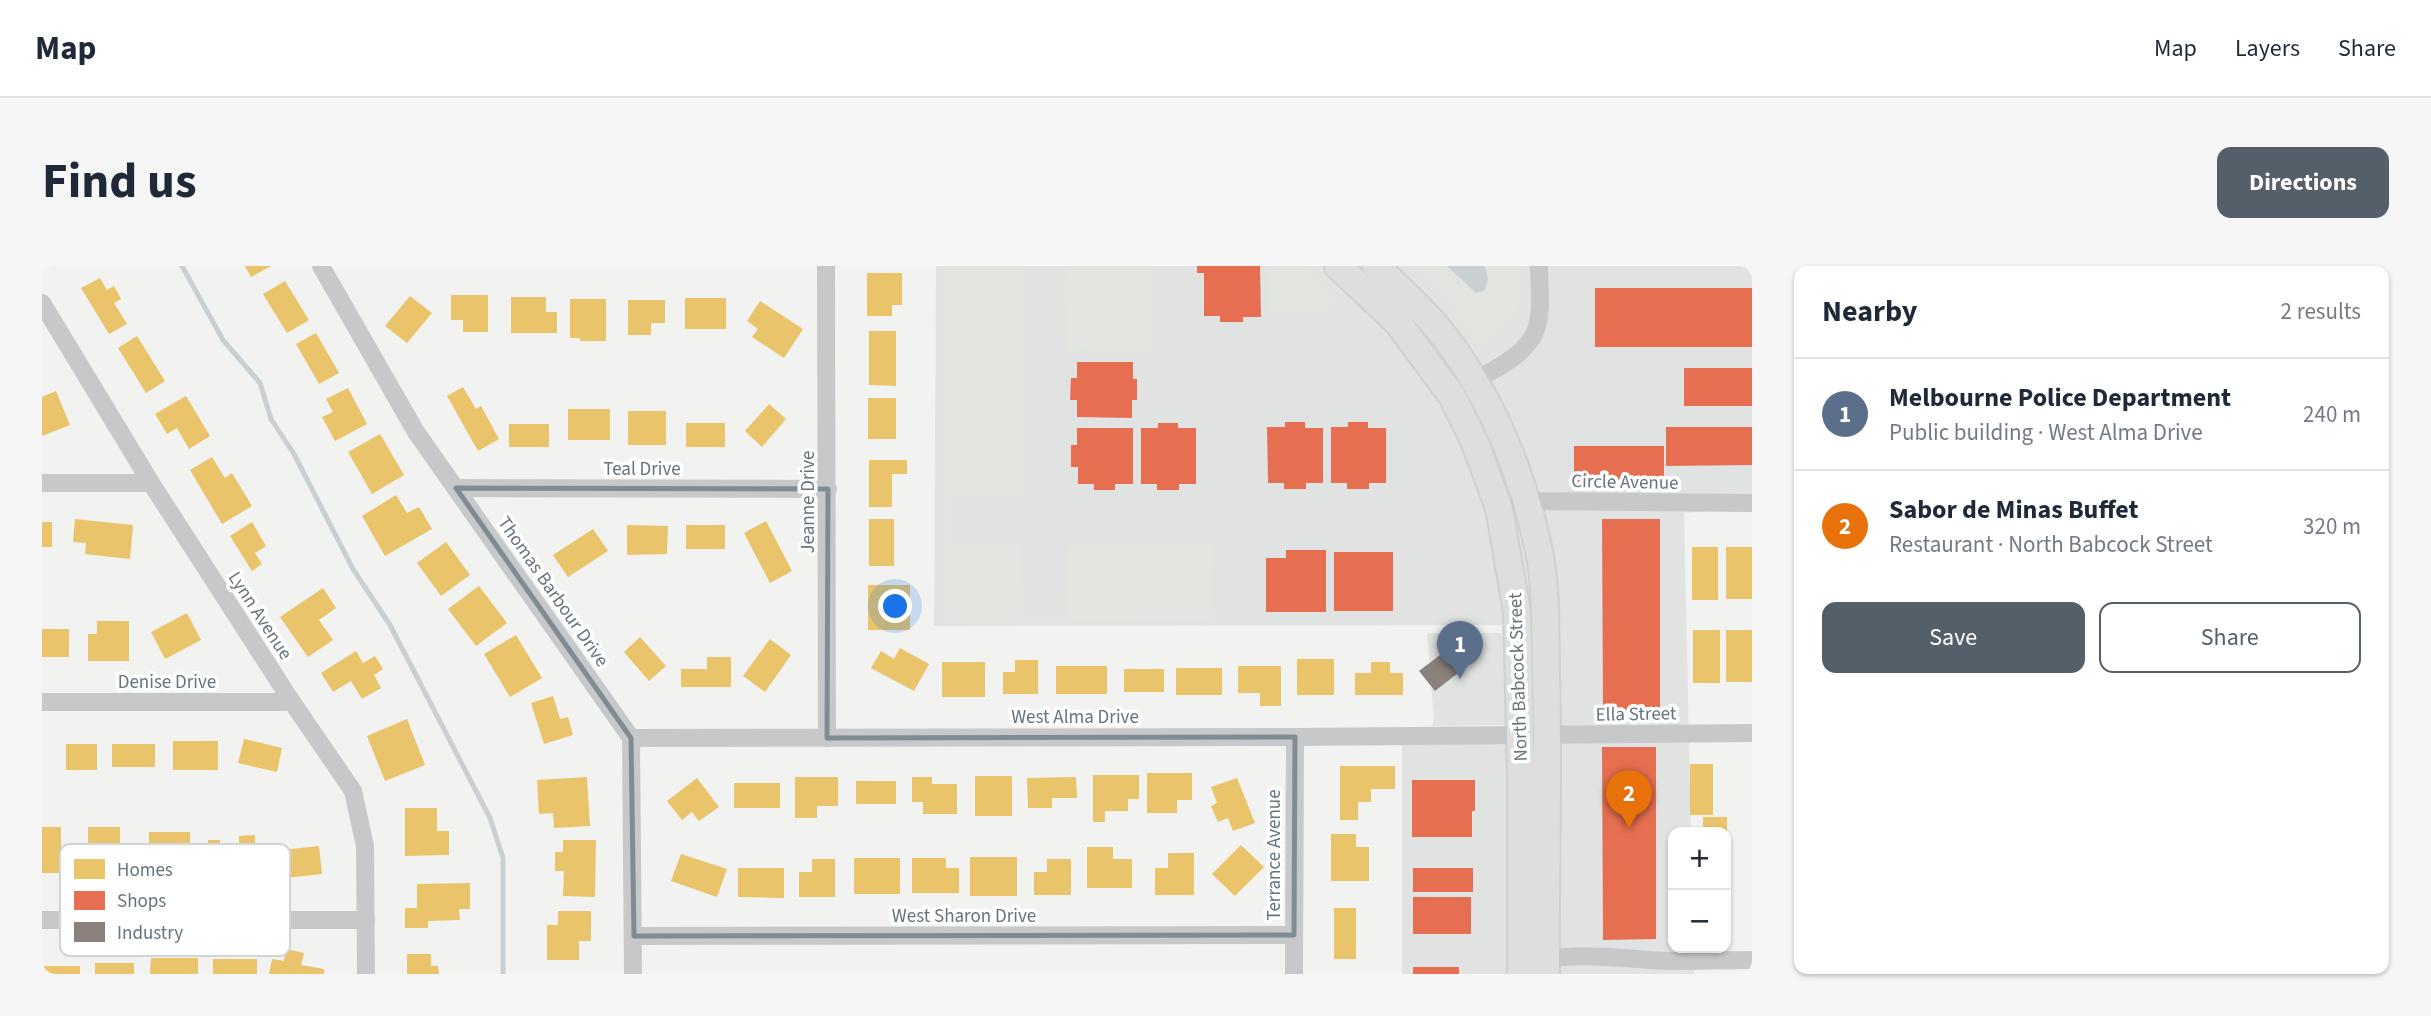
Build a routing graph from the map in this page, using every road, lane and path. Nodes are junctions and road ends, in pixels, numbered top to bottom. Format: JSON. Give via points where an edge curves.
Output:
{"nodes":[{"id":1,"x":321,"y":266,"type":"edge"},
{"id":2,"x":826,"y":266,"type":"edge"},
{"id":3,"x":1338,"y":266,"type":"edge"},
{"id":4,"x":1376,"y":266,"type":"edge"},
{"id":5,"x":1539,"y":266,"type":"edge"},
{"id":6,"x":42,"y":303,"type":"edge"},
{"id":7,"x":1474,"y":382,"type":"junction"},
{"id":8,"x":42,"y":483,"type":"edge"},
{"id":9,"x":151,"y":483,"type":"junction"},
{"id":10,"x":456,"y":488,"type":"junction"},
{"id":11,"x":828,"y":489,"type":"junction"},
{"id":12,"x":1526,"y":501,"type":"junction"},
{"id":13,"x":1752,"y":503,"type":"edge"},
{"id":14,"x":1499,"y":508,"type":"junction"},
{"id":15,"x":42,"y":702,"type":"edge"},
{"id":16,"x":292,"y":702,"type":"junction"},
{"id":17,"x":1752,"y":733,"type":"edge"},
{"id":18,"x":1548,"y":734,"type":"junction"},
{"id":19,"x":1520,"y":735,"type":"junction"},
{"id":20,"x":1295,"y":737,"type":"junction"},
{"id":21,"x":631,"y":738,"type":"junction"},
{"id":22,"x":827,"y":738,"type":"junction"},
{"id":23,"x":42,"y":920,"type":"edge"},
{"id":24,"x":60,"y":920,"type":"edge"},
{"id":25,"x":290,"y":920,"type":"edge"},
{"id":26,"x":366,"y":920,"type":"junction"},
{"id":27,"x":1294,"y":935,"type":"junction"},
{"id":28,"x":634,"y":936,"type":"junction"},
{"id":29,"x":1752,"y":960,"type":"edge"},
{"id":30,"x":1546,"y":967,"type":"edge"},
{"id":31,"x":366,"y":974,"type":"edge"},
{"id":32,"x":633,"y":974,"type":"edge"},
{"id":33,"x":1294,"y":974,"type":"edge"},
{"id":34,"x":1522,"y":974,"type":"edge"}],
"edges":[{"from":1,"to":10,"type":"street","name":"Thomas Barbour Drive","via":[[416,432]]},
{"from":2,"to":11,"type":"street","name":"Jeanne Drive"},
{"from":3,"to":14,"type":"main road","name":"North Babcock Street","via":[[1398,323],[1452,396]]},
{"from":4,"to":7,"type":"main road","name":"North Babcock Street","via":[[1436,326]]},
{"from":5,"to":7,"type":"street","via":[[1540,312],[1533,337]]},
{"from":6,"to":9,"type":"street","name":"Lynn Avenue"},
{"from":7,"to":12,"type":"main road","name":"North Babcock Street","via":[[1503,437]]},
{"from":8,"to":9,"type":"street"},
{"from":9,"to":16,"type":"street","name":"Lynn Avenue"},
{"from":10,"to":11,"type":"street","name":"Teal Drive"},
{"from":10,"to":21,"type":"street","name":"Thomas Barbour Drive"},
{"from":11,"to":22,"type":"street","name":"Jeanne Drive"},
{"from":12,"to":13,"type":"street","name":"Circle Avenue"},
{"from":12,"to":14,"type":"street","name":"Circle Avenue"},
{"from":12,"to":18,"type":"main road","name":"North Babcock Street","via":[[1540,557],[1544,598]]},
{"from":14,"to":19,"type":"main road","name":"North Babcock Street","via":[[1517,612]]},
{"from":15,"to":16,"type":"street","name":"Denise Drive"},
{"from":16,"to":26,"type":"street","name":"Lynn Avenue","via":[[353,792],[365,846]]},
{"from":17,"to":18,"type":"street","name":"Ella Street"},
{"from":18,"to":19,"type":"street","name":"Ella Street"},
{"from":18,"to":30,"type":"main road","name":"North Babcock Street"},
{"from":19,"to":20,"type":"street","name":"West Alma Drive"},
{"from":19,"to":34,"type":"main road","name":"North Babcock Street"},
{"from":20,"to":22,"type":"street","name":"West Alma Drive"},
{"from":20,"to":27,"type":"street","name":"Terrance Avenue"},
{"from":21,"to":22,"type":"street","name":"West Alma Drive"},
{"from":21,"to":28,"type":"street"},
{"from":23,"to":24,"type":"street"},
{"from":25,"to":26,"type":"street"},
{"from":26,"to":31,"type":"street","name":"Lynn Avenue"},
{"from":27,"to":28,"type":"street","name":"West Sharon Drive"},
{"from":27,"to":33,"type":"street","name":"Terrance Avenue"},
{"from":28,"to":32,"type":"street"},
{"from":29,"to":30,"type":"street","via":[[1583,957]]},
{"from":30,"to":34,"type":"street"}]}
